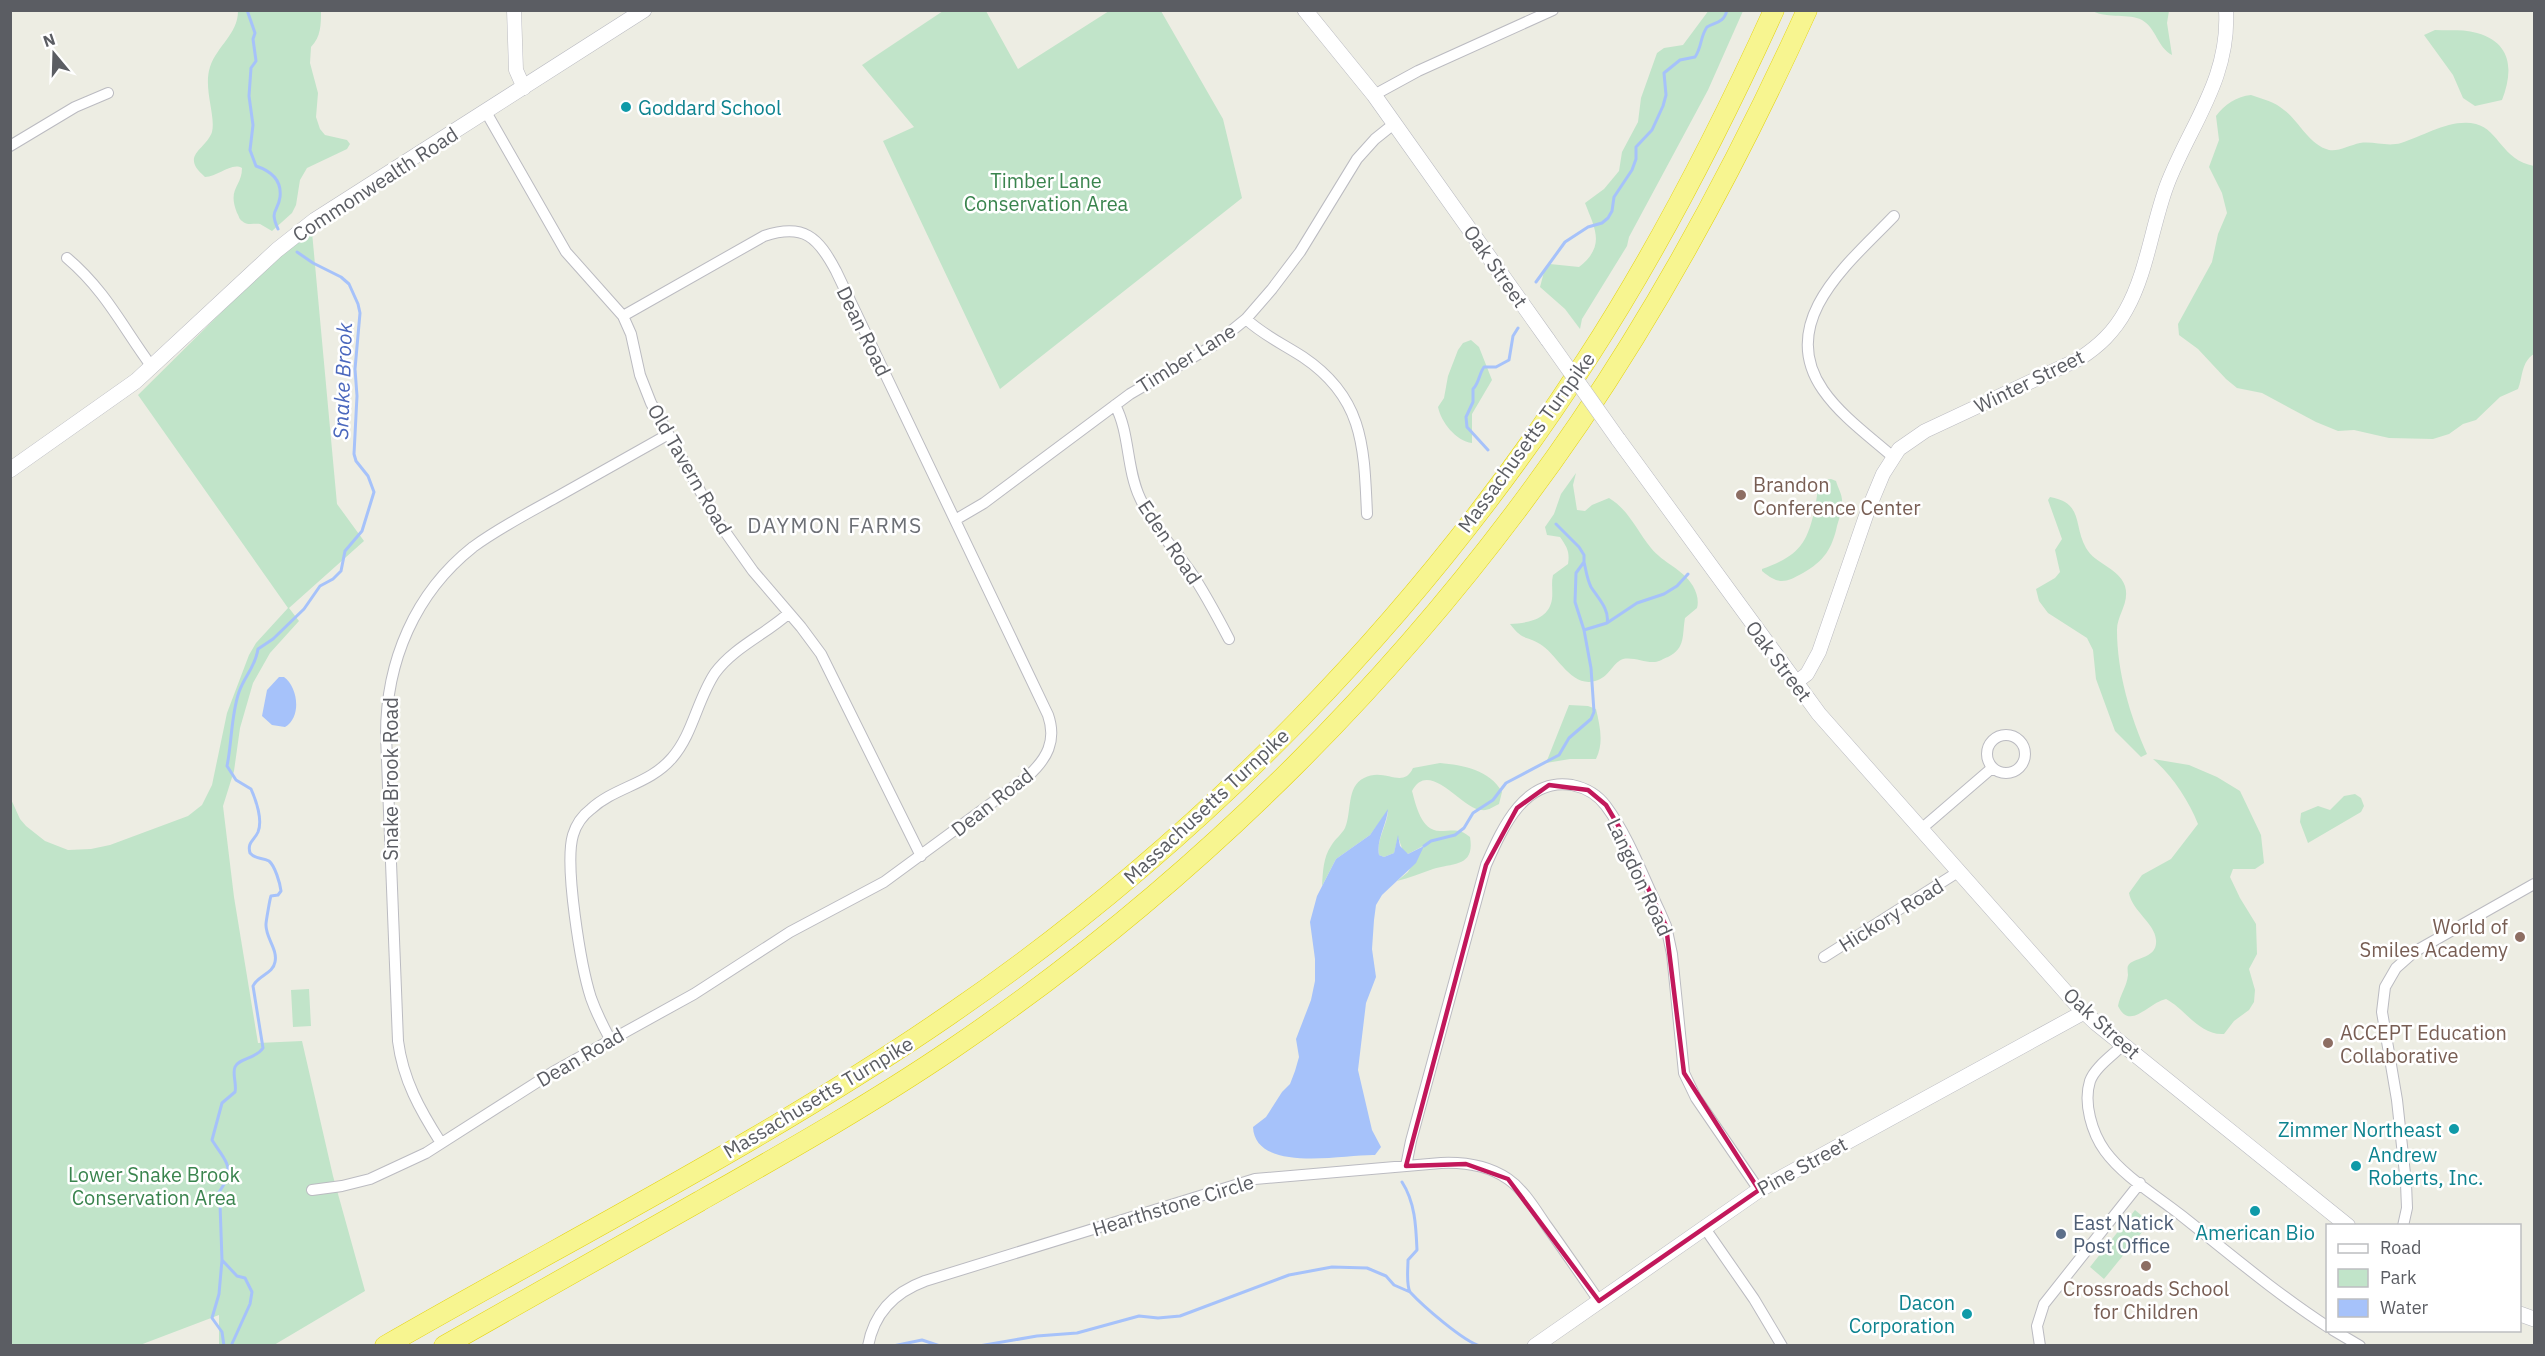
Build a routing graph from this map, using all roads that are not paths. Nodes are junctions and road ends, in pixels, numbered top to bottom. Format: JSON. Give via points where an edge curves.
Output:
{"nodes":[{"id":1,"x":514,"y":10,"type":"edge"},
{"id":2,"x":644,"y":10,"type":"edge"},
{"id":3,"x":1305,"y":10,"type":"edge"},
{"id":4,"x":1553,"y":10,"type":"edge"},
{"id":5,"x":1774,"y":10,"type":"edge"},
{"id":6,"x":1808,"y":10,"type":"edge"},
{"id":7,"x":2226,"y":10,"type":"edge"},
{"id":8,"x":524,"y":88,"type":"junction"},
{"id":9,"x":108,"y":93,"type":"dead end"},
{"id":10,"x":1374,"y":95,"type":"junction"},
{"id":11,"x":486,"y":112,"type":"junction"},
{"id":12,"x":1395,"y":123,"type":"junction"},
{"id":13,"x":10,"y":146,"type":"edge"},
{"id":14,"x":1894,"y":216,"type":"dead end"},
{"id":15,"x":68,"y":258,"type":"dead end"},
{"id":16,"x":623,"y":316,"type":"junction"},
{"id":17,"x":1246,"y":319,"type":"junction"},
{"id":18,"x":152,"y":367,"type":"junction"},
{"id":19,"x":1115,"y":405,"type":"junction"},
{"id":20,"x":667,"y":435,"type":"junction"},
{"id":21,"x":1893,"y":457,"type":"junction"},
{"id":22,"x":10,"y":470,"type":"edge"},
{"id":23,"x":1366,"y":514,"type":"dead end"},
{"id":24,"x":955,"y":520,"type":"junction"},
{"id":25,"x":789,"y":613,"type":"junction"},
{"id":26,"x":1229,"y":639,"type":"dead end"},
{"id":27,"x":1795,"y":683,"type":"junction"},
{"id":28,"x":1992,"y":768,"type":"dead end"},
{"id":29,"x":1920,"y":830,"type":"junction"},
{"id":30,"x":921,"y":856,"type":"junction"},
{"id":31,"x":1958,"y":872,"type":"junction"},
{"id":32,"x":2535,"y":884,"type":"edge"},
{"id":33,"x":1824,"y":957,"type":"dead end"},
{"id":34,"x":2084,"y":1012,"type":"junction"},
{"id":35,"x":610,"y":1039,"type":"junction"},
{"id":36,"x":2124,"y":1044,"type":"junction"},
{"id":37,"x":441,"y":1143,"type":"junction"},
{"id":38,"x":1406,"y":1166,"type":"junction"},
{"id":39,"x":2140,"y":1183,"type":"junction"},
{"id":40,"x":312,"y":1190,"type":"dead end"},
{"id":41,"x":1759,"y":1190,"type":"junction"},
{"id":42,"x":2346,"y":1224,"type":"edge"},
{"id":43,"x":2403,"y":1224,"type":"edge"},
{"id":44,"x":1704,"y":1227,"type":"junction"},
{"id":45,"x":1599,"y":1300,"type":"junction"},
{"id":46,"x":2326,"y":1326,"type":"edge"},
{"id":47,"x":2336,"y":1332,"type":"edge"},
{"id":48,"x":385,"y":1346,"type":"edge"},
{"id":49,"x":444,"y":1346,"type":"edge"},
{"id":50,"x":868,"y":1346,"type":"edge"},
{"id":51,"x":1535,"y":1346,"type":"edge"},
{"id":52,"x":1782,"y":1346,"type":"edge"},
{"id":53,"x":2040,"y":1346,"type":"edge"},
{"id":54,"x":2360,"y":1346,"type":"edge"}],
"edges":[{"from":1,"to":8,"type":"street","via":[[516,70]]},
{"from":2,"to":8,"type":"main road","name":"Commonwealth Road"},
{"from":3,"to":10,"type":"main road","name":"Oak Street"},
{"from":4,"to":10,"type":"street","via":[[1418,70]]},
{"from":5,"to":48,"type":"highway","name":"Massachusetts Turnpike","via":[[1719,128],[1665,230],[1542,425],[1395,614],[1305,713],[1229,788],[1071,926],[922,1033],[784,1120]]},
{"from":6,"to":49,"type":"highway","name":"Massachusetts Turnpike","via":[[1700,226],[1579,423],[1439,608],[1282,777],[1140,907],[954,1048],[825,1130]]},
{"from":7,"to":21,"type":"street","name":"Winter Street","via":[[2227,42],[2217,78],[2167,185],[2136,289],[2113,330],[2079,359],[1925,431],[1906,442]]},
{"from":8,"to":11,"type":"main road","name":"Commonwealth Road"},
{"from":9,"to":13,"type":"street","via":[[68,111]]},
{"from":10,"to":12,"type":"main road","name":"Oak Street"},
{"from":11,"to":16,"type":"street","name":"Old Tavern Road","via":[[559,241]]},
{"from":11,"to":18,"type":"main road","name":"Commonwealth Road","via":[[302,230]]},
{"from":12,"to":17,"type":"street","name":"Timber Lane","via":[[1357,159],[1295,258]]},
{"from":12,"to":27,"type":"main road","name":"Oak Street","bridge":true},
{"from":14,"to":21,"type":"street","via":[[1825,290],[1812,318],[1808,346],[1822,390]]},
{"from":15,"to":18,"type":"street","via":[[104,294]]},
{"from":16,"to":20,"type":"street","name":"Old Tavern Road","via":[[645,388]]},
{"from":16,"to":24,"type":"street","name":"Dean Road","via":[[764,236],[794,231],[816,240],[836,271]]},
{"from":17,"to":19,"type":"street","name":"Timber Lane","via":[[1214,345]]},
{"from":17,"to":23,"type":"street","via":[[1312,364],[1346,398],[1363,446]]},
{"from":18,"to":22,"type":"main road","name":"Commonwealth Road","via":[[102,407]]},
{"from":19,"to":24,"type":"street","name":"Timber Lane","via":[[984,503]]},
{"from":19,"to":26,"type":"street","name":"Eden Road","via":[[1141,501],[1203,590]]},
{"from":20,"to":25,"type":"street","name":"Old Tavern Road","via":[[722,528]]},
{"from":20,"to":37,"type":"street","name":"Snake Brook Road","via":[[506,526],[462,556],[420,606],[395,663],[386,735],[398,1041],[407,1081]]},
{"from":21,"to":27,"type":"street","name":"Winter Street","via":[[1868,510],[1822,644],[1810,669]]},
{"from":24,"to":30,"type":"street","name":"Dean Road","via":[[1048,715],[1052,741],[1046,756],[1027,777]]},
{"from":25,"to":30,"type":"street","name":"Old Tavern Road","via":[[828,667]]},
{"from":25,"to":35,"type":"street","via":[[722,665],[685,738],[664,766],[599,802],[584,816],[574,834],[572,885],[584,968],[591,998]]},
{"from":27,"to":29,"type":"main road","name":"Oak Street"},
{"from":28,"to":29,"type":"street"},
{"from":29,"to":31,"type":"main road","name":"Oak Street"},
{"from":30,"to":35,"type":"street","name":"Dean Road","via":[[870,890],[790,932],[694,994]]},
{"from":31,"to":33,"type":"street","name":"Hickory Road"},
{"from":31,"to":34,"type":"main road","name":"Oak Street"},
{"from":32,"to":43,"type":"street","via":[[2414,952],[2396,968],[2385,987],[2382,1012],[2406,1183]]},
{"from":34,"to":36,"type":"main road","name":"Oak Street"},
{"from":34,"to":41,"type":"main road","name":"Pine Street"},
{"from":35,"to":37,"type":"street","name":"Dean Road"},
{"from":36,"to":39,"type":"street","via":[[2092,1078],[2088,1105],[2103,1147]]},
{"from":36,"to":42,"type":"main road","name":"Oak Street"},
{"from":37,"to":40,"type":"street","name":"Dean Road","via":[[370,1179]]},
{"from":38,"to":41,"type":"street","name":"Langdon Road","via":[[1486,865],[1517,808],[1537,790],[1562,784],[1588,790],[1606,805],[1619,826],[1660,912],[1671,947],[1684,1073],[1696,1098]]},
{"from":38,"to":45,"type":"street","name":"Hearthstone Circle","via":[[1466,1164],[1508,1179],[1527,1198]]},
{"from":38,"to":50,"type":"street","name":"Hearthstone Circle","via":[[1246,1182],[926,1281],[904,1290],[888,1304],[873,1327]]},
{"from":39,"to":46,"type":"street"},
{"from":39,"to":53,"type":"street","via":[[2044,1304],[2037,1326]]},
{"from":41,"to":44,"type":"main road","name":"Pine Street"},
{"from":44,"to":45,"type":"main road","name":"Pine Street"},
{"from":44,"to":52,"type":"street"},
{"from":45,"to":51,"type":"main road","name":"Pine Street"},
{"from":47,"to":54,"type":"street"}]}
